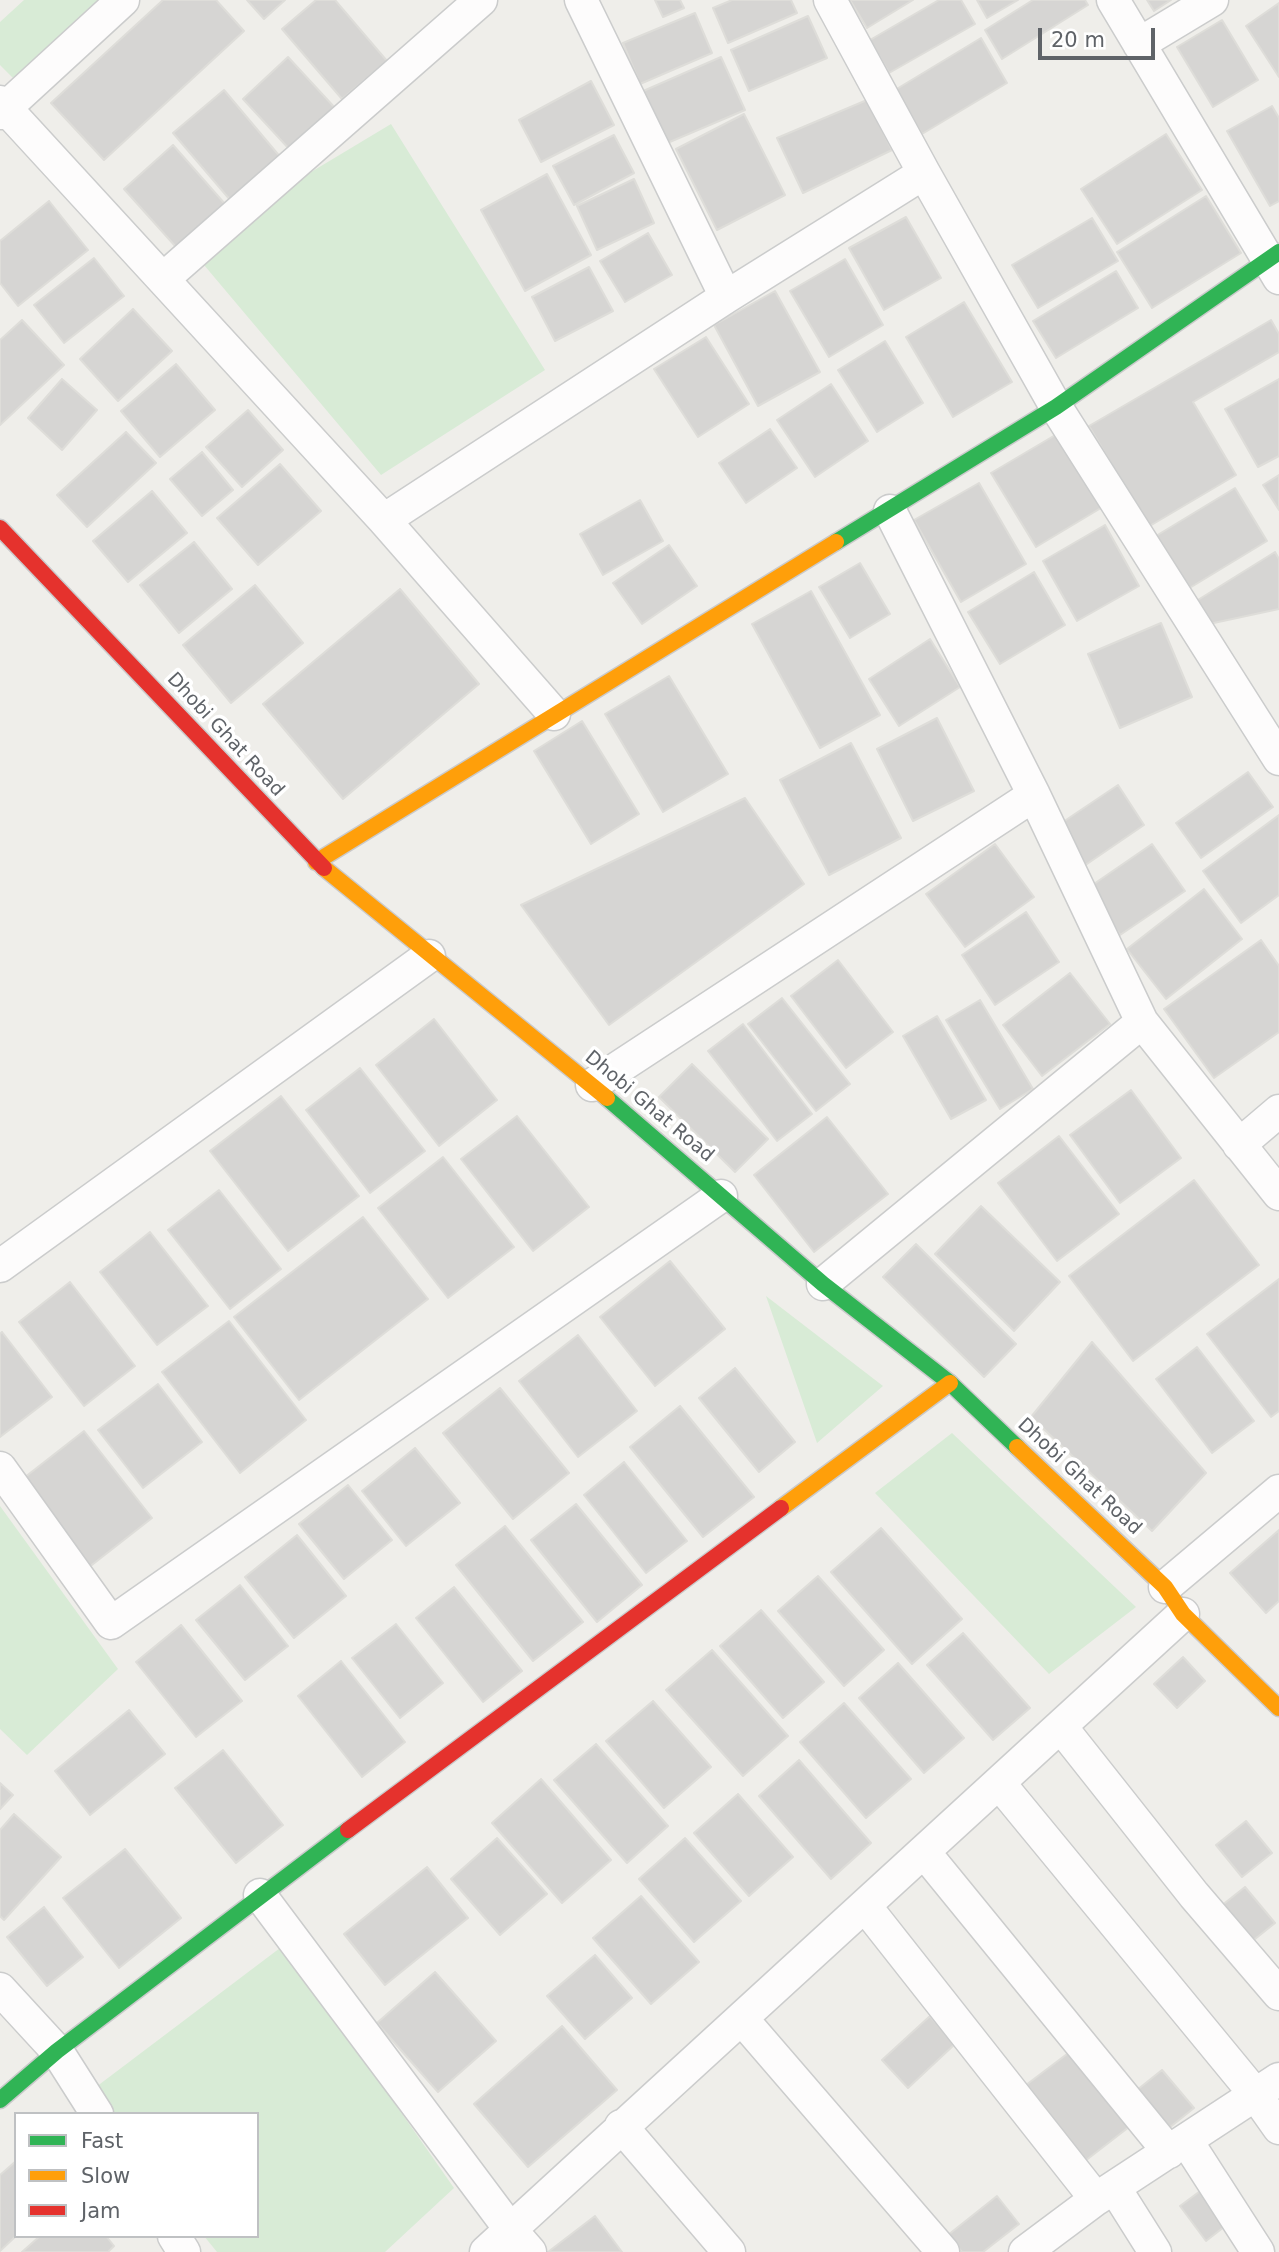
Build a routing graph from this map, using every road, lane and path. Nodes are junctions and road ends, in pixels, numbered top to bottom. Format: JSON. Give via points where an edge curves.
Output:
{"nodes":[{"id":1,"x":123,"y":0,"type":"edge"},
{"id":2,"x":481,"y":0,"type":"edge"},
{"id":3,"x":581,"y":0,"type":"edge"},
{"id":4,"x":830,"y":0,"type":"edge"},
{"id":5,"x":1113,"y":0,"type":"edge"},
{"id":6,"x":1212,"y":0,"type":"edge"},
{"id":7,"x":1139,"y":44,"type":"junction"},
{"id":8,"x":2,"y":108,"type":"edge"},
{"id":9,"x":924,"y":173,"type":"junction"},
{"id":10,"x":1275,"y":263,"type":"edge"},
{"id":11,"x":163,"y":279,"type":"junction"},
{"id":12,"x":726,"y":297,"type":"junction"},
{"id":13,"x":1056,"y":407,"type":"junction"},
{"id":14,"x":890,"y":511,"type":"junction"},
{"id":15,"x":384,"y":520,"type":"junction"},
{"id":16,"x":0,"y":528,"type":"edge"},
{"id":17,"x":554,"y":714,"type":"junction"},
{"id":18,"x":1279,"y":760,"type":"edge"},
{"id":19,"x":1034,"y":795,"type":"junction"},
{"id":20,"x":316,"y":862,"type":"junction"},
{"id":21,"x":429,"y":956,"type":"junction"},
{"id":22,"x":1142,"y":1022,"type":"junction"},
{"id":23,"x":592,"y":1085,"type":"junction"},
{"id":24,"x":1279,"y":1111,"type":"edge"},
{"id":25,"x":1239,"y":1144,"type":"junction"},
{"id":26,"x":1279,"y":1194,"type":"edge"},
{"id":27,"x":721,"y":1196,"type":"junction"},
{"id":28,"x":0,"y":1266,"type":"edge"},
{"id":29,"x":824,"y":1284,"type":"junction"},
{"id":30,"x":950,"y":1383,"type":"junction"},
{"id":31,"x":0,"y":1468,"type":"edge"},
{"id":32,"x":1279,"y":1491,"type":"edge"},
{"id":33,"x":1165,"y":1587,"type":"junction"},
{"id":34,"x":1184,"y":1614,"type":"junction"},
{"id":35,"x":1279,"y":1708,"type":"edge"},
{"id":36,"x":1061,"y":1727,"type":"junction"},
{"id":37,"x":999,"y":1783,"type":"junction"},
{"id":38,"x":924,"y":1852,"type":"junction"},
{"id":39,"x":260,"y":1895,"type":"junction"},
{"id":40,"x":865,"y":1906,"type":"junction"},
{"id":41,"x":0,"y":1989,"type":"edge"},
{"id":42,"x":1279,"y":1994,"type":"edge"},
{"id":43,"x":742,"y":2019,"type":"junction"},
{"id":44,"x":57,"y":2051,"type":"junction"},
{"id":45,"x":1267,"y":2086,"type":"edge"},
{"id":46,"x":0,"y":2101,"type":"edge"},
{"id":47,"x":96,"y":2112,"type":"edge"},
{"id":48,"x":621,"y":2126,"type":"junction"},
{"id":49,"x":1279,"y":2128,"type":"edge"},
{"id":50,"x":1177,"y":2146,"type":"junction"},
{"id":51,"x":1105,"y":2193,"type":"junction"},
{"id":52,"x":520,"y":2241,"type":"edge"},
{"id":53,"x":1045,"y":2246,"type":"edge"},
{"id":54,"x":486,"y":2252,"type":"edge"},
{"id":55,"x":729,"y":2252,"type":"edge"},
{"id":56,"x":943,"y":2252,"type":"edge"},
{"id":57,"x":1155,"y":2252,"type":"edge"},
{"id":58,"x":1258,"y":2252,"type":"edge"}],
"edges":[{"from":1,"to":8,"type":"street"},
{"from":2,"to":11,"type":"street"},
{"from":3,"to":12,"type":"street"},
{"from":4,"to":9,"type":"street"},
{"from":5,"to":7,"type":"street"},
{"from":6,"to":7,"type":"street"},
{"from":7,"to":10,"type":"street"},
{"from":8,"to":11,"type":"street"},
{"from":9,"to":12,"type":"street"},
{"from":9,"to":13,"type":"street"},
{"from":10,"to":13,"type":"street"},
{"from":11,"to":15,"type":"street"},
{"from":12,"to":15,"type":"street"},
{"from":13,"to":14,"type":"street"},
{"from":13,"to":18,"type":"street"},
{"from":14,"to":17,"type":"street"},
{"from":14,"to":19,"type":"street"},
{"from":15,"to":17,"type":"street"},
{"from":16,"to":20,"type":"street","name":"Dhobi Ghat Road"},
{"from":17,"to":20,"type":"street"},
{"from":19,"to":22,"type":"street"},
{"from":19,"to":23,"type":"street"},
{"from":20,"to":21,"type":"street","name":"Dhobi Ghat Road"},
{"from":21,"to":23,"type":"street","name":"Dhobi Ghat Road"},
{"from":21,"to":28,"type":"street"},
{"from":22,"to":25,"type":"street"},
{"from":22,"to":29,"type":"street"},
{"from":23,"to":27,"type":"street","name":"Dhobi Ghat Road"},
{"from":24,"to":25,"type":"street"},
{"from":25,"to":26,"type":"street"},
{"from":27,"to":29,"type":"street","name":"Dhobi Ghat Road"},
{"from":27,"to":31,"type":"street","via":[[111,1623]]},
{"from":29,"to":30,"type":"street","name":"Dhobi Ghat Road"},
{"from":30,"to":33,"type":"street","name":"Dhobi Ghat Road"},
{"from":30,"to":39,"type":"street"},
{"from":32,"to":33,"type":"street"},
{"from":33,"to":34,"type":"street","name":"Dhobi Ghat Road"},
{"from":34,"to":35,"type":"street","name":"Dhobi Ghat Road"},
{"from":34,"to":36,"type":"street"},
{"from":36,"to":37,"type":"street"},
{"from":36,"to":42,"type":"street"},
{"from":37,"to":38,"type":"street"},
{"from":37,"to":45,"type":"street"},
{"from":38,"to":40,"type":"street"},
{"from":38,"to":50,"type":"street"},
{"from":39,"to":44,"type":"street"},
{"from":39,"to":52,"type":"street"},
{"from":40,"to":43,"type":"street"},
{"from":40,"to":51,"type":"street"},
{"from":41,"to":44,"type":"street"},
{"from":43,"to":48,"type":"street"},
{"from":43,"to":56,"type":"street"},
{"from":44,"to":46,"type":"street"},
{"from":44,"to":47,"type":"street"},
{"from":45,"to":49,"type":"street"},
{"from":45,"to":50,"type":"street"},
{"from":48,"to":52,"type":"street"},
{"from":48,"to":55,"type":"street"},
{"from":50,"to":51,"type":"street"},
{"from":50,"to":58,"type":"street"},
{"from":51,"to":53,"type":"street"},
{"from":51,"to":57,"type":"street"},
{"from":52,"to":54,"type":"street"}]}
